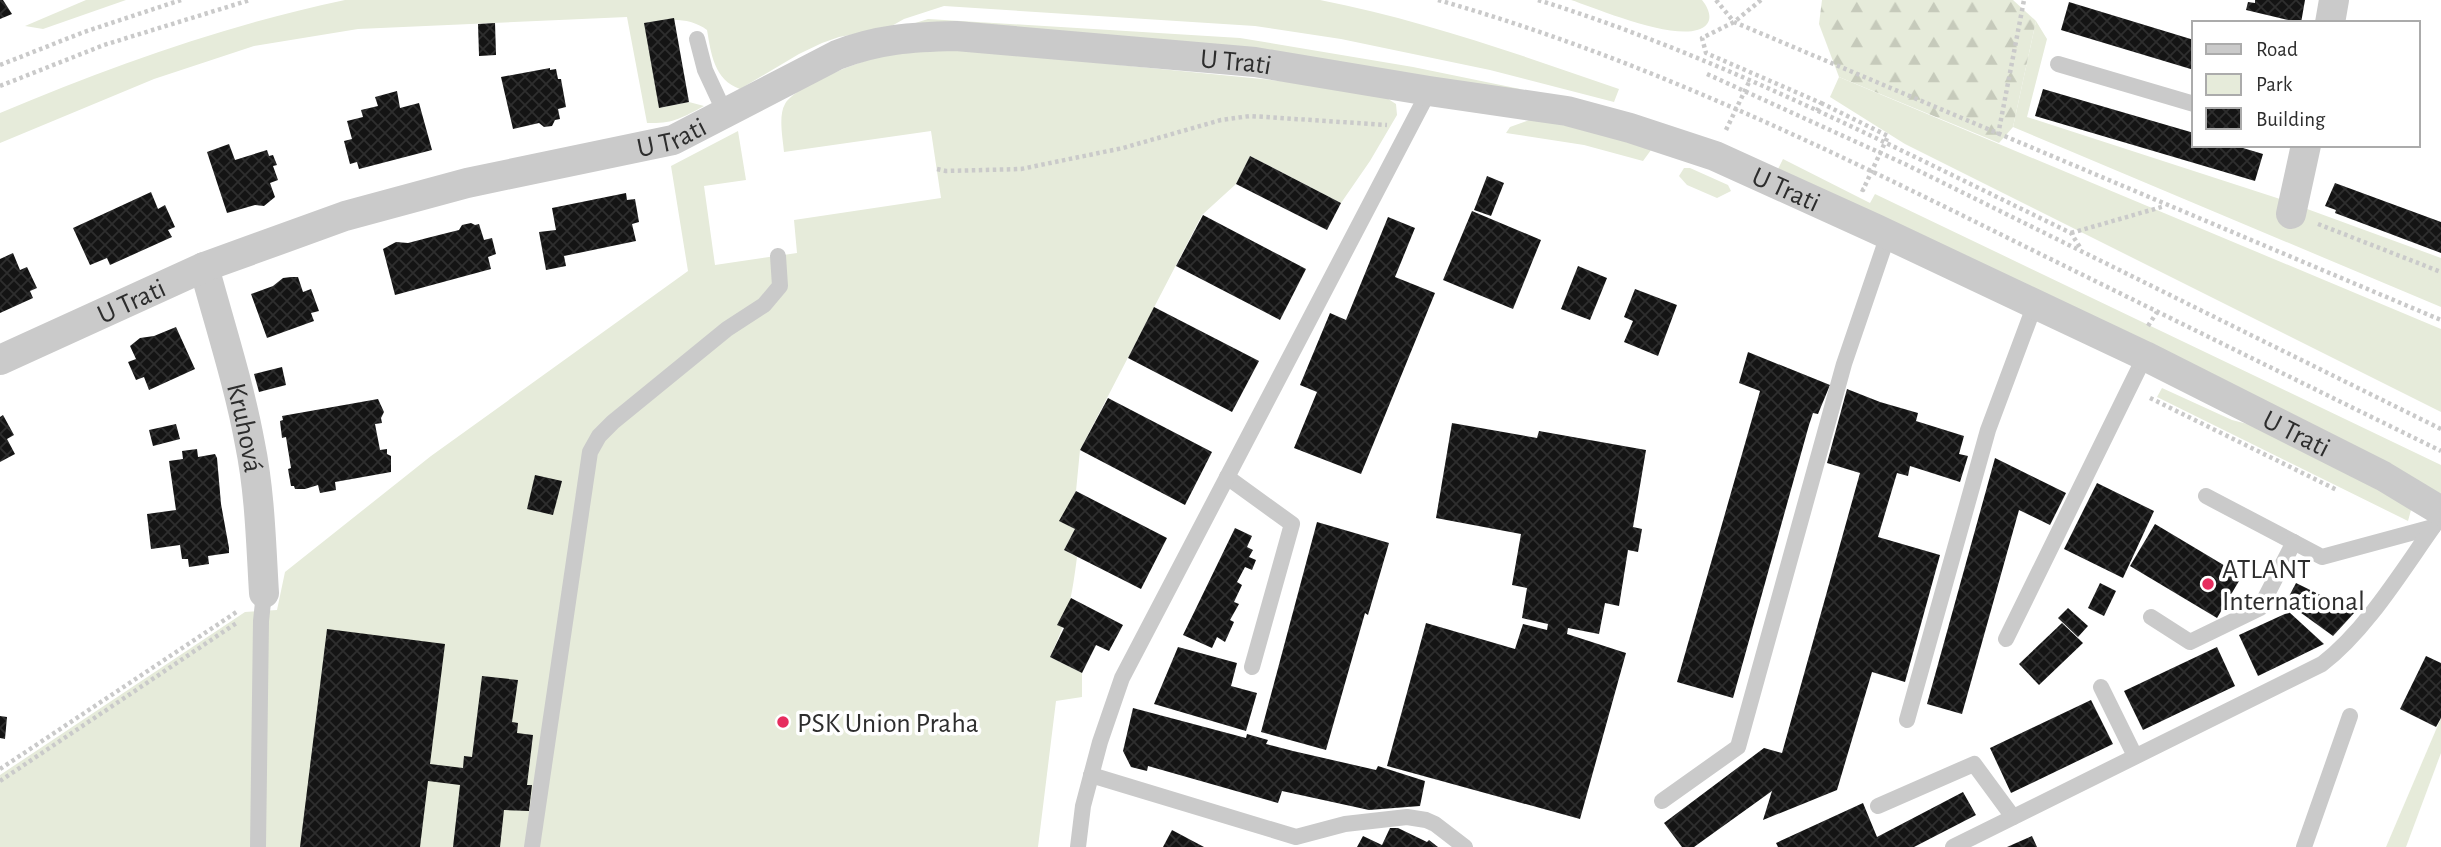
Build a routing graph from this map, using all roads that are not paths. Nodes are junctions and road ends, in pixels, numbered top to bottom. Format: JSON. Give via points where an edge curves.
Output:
{"nodes":[{"id":1,"x":2334,"y":0,"type":"edge"},
{"id":2,"x":2330,"y":21,"type":"edge"},
{"id":3,"x":697,"y":38,"type":"dead end"},
{"id":4,"x":2058,"y":64,"type":"dead end"},
{"id":5,"x":1429,"y":91,"type":"junction"},
{"id":6,"x":2192,"y":103,"type":"edge"},
{"id":7,"x":725,"y":113,"type":"junction"},
{"id":8,"x":2306,"y":147,"type":"edge"},
{"id":9,"x":2291,"y":214,"type":"road end"},
{"id":10,"x":1888,"y":235,"type":"junction"},
{"id":11,"x":778,"y":256,"type":"dead end"},
{"id":12,"x":204,"y":267,"type":"junction"},
{"id":13,"x":2035,"y":304,"type":"junction"},
{"id":14,"x":2145,"y":356,"type":"junction"},
{"id":15,"x":0,"y":360,"type":"edge"},
{"id":16,"x":1227,"y":477,"type":"junction"},
{"id":17,"x":2206,"y":496,"type":"dead end"},
{"id":18,"x":2438,"y":518,"type":"edge"},
{"id":19,"x":2294,"y":542,"type":"junction"},
{"id":20,"x":263,"y":607,"type":"joint"},
{"id":21,"x":2151,"y":617,"type":"dead end"},
{"id":22,"x":2006,"y":639,"type":"dead end"},
{"id":23,"x":1252,"y":667,"type":"dead end"},
{"id":24,"x":2102,"y":687,"type":"dead end"},
{"id":25,"x":2350,"y":716,"type":"dead end"},
{"id":26,"x":1907,"y":720,"type":"dead end"},
{"id":27,"x":2135,"y":756,"type":"junction"},
{"id":28,"x":1091,"y":775,"type":"junction"},
{"id":29,"x":1662,"y":801,"type":"dead end"},
{"id":30,"x":1878,"y":806,"type":"dead end"},
{"id":31,"x":2013,"y":817,"type":"junction"},
{"id":32,"x":258,"y":847,"type":"edge"},
{"id":33,"x":532,"y":847,"type":"edge"},
{"id":34,"x":1078,"y":847,"type":"edge"},
{"id":35,"x":1465,"y":847,"type":"edge"},
{"id":36,"x":1953,"y":847,"type":"edge"},
{"id":37,"x":2304,"y":847,"type":"edge"}],
"edges":[{"from":1,"to":2,"type":"street"},
{"from":3,"to":7,"type":"lane","via":[[705,70]]},
{"from":4,"to":6,"type":"lane"},
{"from":5,"to":7,"type":"street","name":"U Trati","via":[[1255,62],[956,36],[913,37],[850,50]]},
{"from":5,"to":10,"type":"street","name":"U Trati","via":[[1567,111],[1630,128],[1715,156]]},
{"from":5,"to":16,"type":"lane"},
{"from":7,"to":12,"type":"street","name":"U Trati","via":[[673,140],[406,198]]},
{"from":8,"to":9,"type":"street"},
{"from":10,"to":13,"type":"street","name":"U Trati"},
{"from":10,"to":29,"type":"lane","via":[[1844,364],[1738,747]]},
{"from":11,"to":33,"type":"lane","via":[[780,286],[764,306],[727,329],[613,422],[590,452]]},
{"from":12,"to":15,"type":"street","name":"U Trati"},
{"from":12,"to":20,"type":"street","name":"Kruhová","via":[[251,446]]},
{"from":13,"to":14,"type":"street","name":"U Trati"},
{"from":13,"to":26,"type":"lane","via":[[1988,430]]},
{"from":14,"to":18,"type":"street","name":"U Trati","via":[[2383,476]]},
{"from":14,"to":22,"type":"lane"},
{"from":16,"to":23,"type":"lane","via":[[1292,524]]},
{"from":16,"to":28,"type":"lane","via":[[1122,678]]},
{"from":17,"to":19,"type":"lane"},
{"from":18,"to":19,"type":"lane","via":[[2322,557]]},
{"from":18,"to":27,"type":"lane","via":[[2340,650],[2301,676]]},
{"from":19,"to":21,"type":"lane","via":[[2260,608],[2190,642]]},
{"from":20,"to":32,"type":"lane"},
{"from":24,"to":27,"type":"lane"},
{"from":25,"to":37,"type":"lane"},
{"from":27,"to":31,"type":"lane"},
{"from":28,"to":34,"type":"lane"},
{"from":28,"to":35,"type":"lane","via":[[1296,837],[1345,824],[1417,817],[1435,824]]},
{"from":30,"to":31,"type":"lane","via":[[1974,764]]},
{"from":31,"to":36,"type":"lane"}]}
